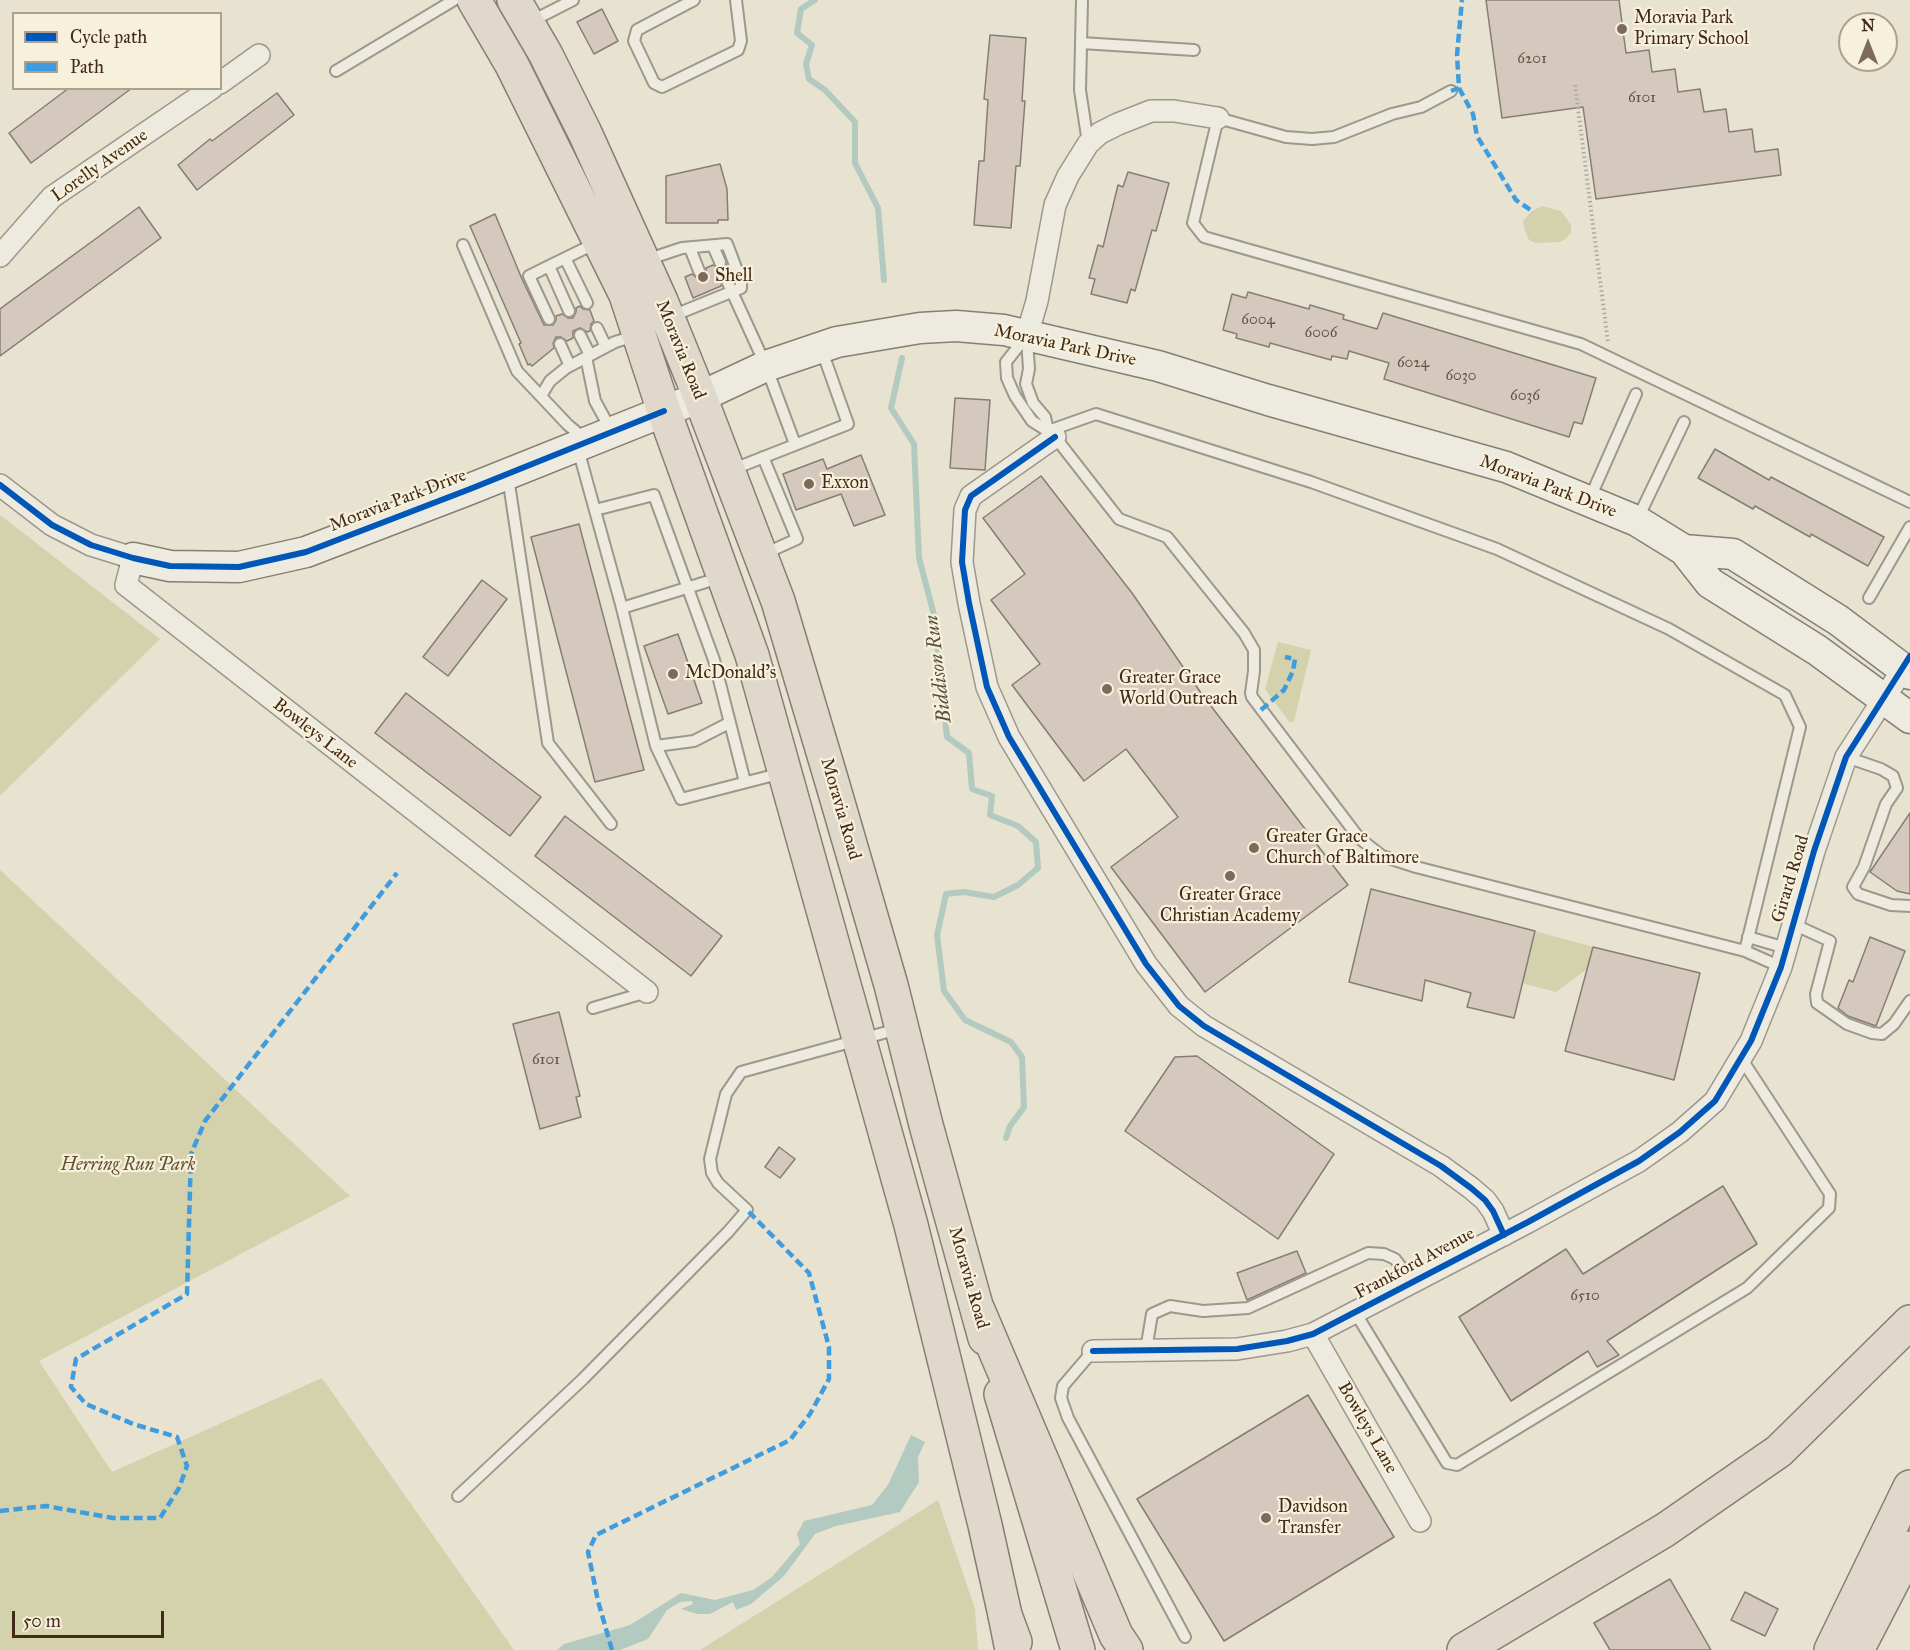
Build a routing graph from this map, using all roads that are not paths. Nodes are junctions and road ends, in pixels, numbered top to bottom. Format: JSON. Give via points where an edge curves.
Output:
{"nodes":[{"id":1,"x":454,"y":0,"type":"edge"},
{"id":2,"x":474,"y":0,"type":"edge"},
{"id":3,"x":573,"y":0,"type":"edge"},
{"id":4,"x":694,"y":0,"type":"edge"},
{"id":5,"x":736,"y":0,"type":"edge"},
{"id":6,"x":1082,"y":0,"type":"edge"},
{"id":7,"x":521,"y":12,"type":"edge"},
{"id":8,"x":1081,"y":43,"type":"junction"},
{"id":9,"x":1194,"y":50,"type":"dead end"},
{"id":10,"x":259,"y":55,"type":"dead end"},
{"id":11,"x":336,"y":71,"type":"dead end"},
{"id":12,"x":222,"y":82,"type":"edge"},
{"id":13,"x":209,"y":90,"type":"edge"},
{"id":14,"x":1451,"y":91,"type":"dead end"},
{"id":15,"x":1218,"y":118,"type":"junction"},
{"id":16,"x":1088,"y":144,"type":"junction"},
{"id":17,"x":599,"y":241,"type":"junction"},
{"id":18,"x":463,"y":244,"type":"dead end"},
{"id":19,"x":712,"y":246,"type":"junction"},
{"id":20,"x":690,"y":248,"type":"junction"},
{"id":21,"x":0,"y":256,"type":"edge"},
{"id":22,"x":565,"y":258,"type":"junction"},
{"id":23,"x":643,"y":261,"type":"junction"},
{"id":24,"x":720,"y":262,"type":"dead end"},
{"id":25,"x":549,"y":266,"type":"junction"},
{"id":26,"x":699,"y":271,"type":"dead end"},
{"id":27,"x":730,"y":288,"type":"junction"},
{"id":28,"x":587,"y":303,"type":"dead end"},
{"id":29,"x":569,"y":310,"type":"dead end"},
{"id":30,"x":668,"y":318,"type":"junction"},
{"id":31,"x":549,"y":319,"type":"dead end"},
{"id":32,"x":597,"y":328,"type":"dead end"},
{"id":33,"x":639,"y":334,"type":"junction"},
{"id":34,"x":580,"y":335,"type":"dead end"},
{"id":35,"x":1027,"y":335,"type":"junction"},
{"id":36,"x":560,"y":344,"type":"dead end"},
{"id":37,"x":606,"y":347,"type":"junction"},
{"id":38,"x":821,"y":348,"type":"junction"},
{"id":39,"x":588,"y":356,"type":"junction"},
{"id":40,"x":570,"y":366,"type":"junction"},
{"id":41,"x":766,"y":366,"type":"junction"},
{"id":42,"x":1636,"y":394,"type":"dead end"},
{"id":43,"x":541,"y":396,"type":"junction"},
{"id":44,"x":700,"y":397,"type":"junction"},
{"id":45,"x":664,"y":411,"type":"junction"},
{"id":46,"x":1684,"y":422,"type":"dead end"},
{"id":47,"x":1051,"y":434,"type":"junction"},
{"id":48,"x":592,"y":440,"type":"junction"},
{"id":49,"x":795,"y":444,"type":"junction"},
{"id":50,"x":763,"y":457,"type":"junction"},
{"id":51,"x":728,"y":471,"type":"junction"},
{"id":52,"x":508,"y":474,"type":"junction"},
{"id":53,"x":0,"y":485,"type":"edge"},
{"id":54,"x":1589,"y":501,"type":"junction"},
{"id":55,"x":1910,"y":502,"type":"edge"},
{"id":56,"x":595,"y":510,"type":"junction"},
{"id":57,"x":1637,"y":521,"type":"junction"},
{"id":58,"x":1910,"y":527,"type":"edge"},
{"id":59,"x":1684,"y":550,"type":"junction"},
{"id":60,"x":760,"y":556,"type":"junction"},
{"id":61,"x":133,"y":558,"type":"junction"},
{"id":62,"x":723,"y":576,"type":"junction"},
{"id":63,"x":687,"y":587,"type":"junction"},
{"id":64,"x":1869,"y":598,"type":"dead end"},
{"id":65,"x":622,"y":609,"type":"junction"},
{"id":66,"x":1908,"y":666,"type":"edge"},
{"id":67,"x":1883,"y":700,"type":"junction"},
{"id":68,"x":1910,"y":718,"type":"edge"},
{"id":69,"x":729,"y":723,"type":"junction"},
{"id":70,"x":656,"y":746,"type":"junction"},
{"id":71,"x":1846,"y":758,"type":"junction"},
{"id":72,"x":785,"y":772,"type":"junction"},
{"id":73,"x":745,"y":782,"type":"junction"},
{"id":74,"x":611,"y":824,"type":"dead end"},
{"id":75,"x":1910,"y":906,"type":"edge"},
{"id":76,"x":1793,"y":924,"type":"junction"},
{"id":77,"x":1748,"y":937,"type":"junction"},
{"id":78,"x":1745,"y":951,"type":"junction"},
{"id":79,"x":1783,"y":957,"type":"junction"},
{"id":80,"x":647,"y":992,"type":"joint"},
{"id":81,"x":1910,"y":1001,"type":"edge"},
{"id":82,"x":593,"y":1008,"type":"dead end"},
{"id":83,"x":901,"y":1028,"type":"junction"},
{"id":84,"x":860,"y":1039,"type":"junction"},
{"id":85,"x":1741,"y":1058,"type":"junction"},
{"id":86,"x":1715,"y":1101,"type":"joint"},
{"id":87,"x":1504,"y":1234,"type":"junction"},
{"id":88,"x":1412,"y":1282,"type":"junction"},
{"id":89,"x":978,"y":1310,"type":"junction"},
{"id":90,"x":1355,"y":1312,"type":"junction"},
{"id":91,"x":1910,"y":1322,"type":"edge"},
{"id":92,"x":1313,"y":1334,"type":"junction"},
{"id":93,"x":1146,"y":1350,"type":"junction"},
{"id":94,"x":1093,"y":1351,"type":"joint"},
{"id":95,"x":1910,"y":1487,"type":"edge"},
{"id":96,"x":458,"y":1496,"type":"dead end"},
{"id":97,"x":1420,"y":1521,"type":"dead end"},
{"id":98,"x":1910,"y":1548,"type":"edge"},
{"id":99,"x":1910,"y":1594,"type":"edge"},
{"id":100,"x":1005,"y":1615,"type":"junction"},
{"id":101,"x":1185,"y":1637,"type":"dead end"},
{"id":102,"x":1012,"y":1650,"type":"edge"},
{"id":103,"x":1018,"y":1650,"type":"edge"},
{"id":104,"x":1077,"y":1650,"type":"edge"},
{"id":105,"x":1126,"y":1650,"type":"edge"},
{"id":106,"x":1464,"y":1650,"type":"edge"},
{"id":107,"x":1831,"y":1650,"type":"edge"},
{"id":108,"x":1857,"y":1650,"type":"edge"},
{"id":109,"x":1881,"y":1650,"type":"edge"}],
"edges":[{"from":1,"to":11,"type":"lane"},
{"from":2,"to":17,"type":"main road","name":"Moravia Road","via":[[512,65]]},
{"from":3,"to":7,"type":"lane"},
{"from":4,"to":5,"type":"lane","via":[[637,30],[634,41],[654,83],[662,87],[738,50],[741,41]]},
{"from":6,"to":8,"type":"lane"},
{"from":7,"to":23,"type":"main road","name":"Moravia Road","via":[[585,133]]},
{"from":8,"to":9,"type":"lane"},
{"from":8,"to":16,"type":"lane","via":[[1080,90]]},
{"from":10,"to":12,"type":"street"},
{"from":13,"to":21,"type":"street","name":"Lorelly Avenue","via":[[52,197]]},
{"from":14,"to":15,"type":"lane","via":[[1421,107],[1334,137],[1286,137]]},
{"from":15,"to":16,"type":"street","via":[[1151,111],[1100,133]]},
{"from":15,"to":55,"type":"lane","via":[[1193,224],[1204,237],[1581,344]]},
{"from":16,"to":35,"type":"street","via":[[1055,205]]},
{"from":17,"to":22,"type":"lane"},
{"from":17,"to":33,"type":"main road","name":"Moravia Road","via":[[626,296]]},
{"from":18,"to":43,"type":"lane","via":[[517,371]]},
{"from":19,"to":20,"type":"lane"},
{"from":19,"to":24,"type":"lane"},
{"from":19,"to":27,"type":"lane","via":[[727,244],[741,281],[741,288]]},
{"from":20,"to":23,"type":"lane"},
{"from":20,"to":26,"type":"lane"},
{"from":22,"to":25,"type":"lane"},
{"from":22,"to":28,"type":"lane"},
{"from":23,"to":30,"type":"main road","name":"Moravia Road"},
{"from":25,"to":29,"type":"lane"},
{"from":25,"to":31,"type":"lane","via":[[529,276]]},
{"from":27,"to":30,"type":"lane"},
{"from":27,"to":41,"type":"lane"},
{"from":30,"to":44,"type":"main road","name":"Moravia Road"},
{"from":32,"to":37,"type":"lane"},
{"from":33,"to":37,"type":"lane"},
{"from":33,"to":45,"type":"main road","name":"Moravia Road"},
{"from":34,"to":39,"type":"lane"},
{"from":35,"to":38,"type":"main road","name":"Moravia Park Drive","via":[[956,326],[920,328]]},
{"from":35,"to":47,"type":"lane","via":[[1026,384]]},
{"from":35,"to":47,"type":"lane","via":[[1006,362],[1007,378],[1032,421]]},
{"from":35,"to":54,"type":"main road","name":"Moravia Park Drive","via":[[1158,366],[1506,467]]},
{"from":36,"to":40,"type":"lane"},
{"from":37,"to":39,"type":"lane"},
{"from":38,"to":41,"type":"main road","name":"Moravia Park Drive"},
{"from":38,"to":49,"type":"lane","via":[[848,424]]},
{"from":39,"to":40,"type":"lane"},
{"from":39,"to":48,"type":"lane","via":[[595,401]]},
{"from":40,"to":43,"type":"lane","via":[[550,381]]},
{"from":41,"to":44,"type":"main road","name":"Moravia Park Drive"},
{"from":41,"to":49,"type":"lane"},
{"from":42,"to":54,"type":"lane"},
{"from":43,"to":48,"type":"lane","via":[[568,425]]},
{"from":44,"to":45,"type":"main road","name":"Moravia Park Drive"},
{"from":44,"to":51,"type":"main road","name":"Moravia Road"},
{"from":45,"to":48,"type":"main road","name":"Moravia Park Drive"},
{"from":45,"to":62,"type":"main road","name":"Moravia Road"},
{"from":46,"to":57,"type":"lane"},
{"from":47,"to":77,"type":"lane","via":[[1096,414],[1321,485],[1497,549],[1669,629],[1785,695],[1800,727]]},
{"from":47,"to":78,"type":"lane","via":[[1119,519],[1167,537],[1244,633],[1254,650],[1252,697],[1359,838],[1382,856]]},
{"from":47,"to":87,"type":"street","via":[[971,496],[965,510],[963,562],[969,603],[987,687],[1009,737],[1146,964],[1179,1006],[1204,1026],[1472,1188],[1493,1211]]},
{"from":48,"to":52,"type":"main road","name":"Moravia Park Drive"},
{"from":48,"to":56,"type":"lane"},
{"from":49,"to":50,"type":"lane"},
{"from":50,"to":51,"type":"lane"},
{"from":50,"to":60,"type":"lane","via":[[797,539]]},
{"from":51,"to":60,"type":"main road","name":"Moravia Road"},
{"from":52,"to":61,"type":"main road","name":"Moravia Park Drive","via":[[306,552],[239,567],[170,566]]},
{"from":52,"to":74,"type":"lane","via":[[548,743]]},
{"from":53,"to":61,"type":"street","via":[[52,525]]},
{"from":54,"to":57,"type":"main road","name":"Moravia Park Drive"},
{"from":56,"to":63,"type":"lane","via":[[654,495]]},
{"from":56,"to":65,"type":"lane"},
{"from":57,"to":59,"type":"main road","name":"Moravia Park Drive"},
{"from":58,"to":64,"type":"lane"},
{"from":59,"to":66,"type":"main road","name":"Moravia Park Drive","via":[[1733,554]]},
{"from":59,"to":67,"type":"main road","name":"Moravia Park Drive","via":[[1710,583],[1817,650]]},
{"from":60,"to":83,"type":"main road","name":"Moravia Road","via":[[778,601]]},
{"from":61,"to":80,"type":"street","name":"Bowleys Lane","via":[[126,585]]},
{"from":62,"to":63,"type":"lane"},
{"from":62,"to":72,"type":"main road","name":"Moravia Road","via":[[752,655]]},
{"from":63,"to":65,"type":"lane"},
{"from":63,"to":69,"type":"lane","via":[[714,660]]},
{"from":65,"to":70,"type":"lane"},
{"from":66,"to":67,"type":"street","name":"Girard Road"},
{"from":67,"to":68,"type":"main road","name":"Moravia Park Drive"},
{"from":67,"to":71,"type":"street","name":"Girard Road"},
{"from":69,"to":70,"type":"lane","via":[[694,741]]},
{"from":69,"to":73,"type":"lane"},
{"from":70,"to":73,"type":"lane","via":[[681,799]]},
{"from":71,"to":75,"type":"lane","via":[[1893,776],[1897,788],[1886,804],[1853,887],[1858,894],[1891,905]]},
{"from":71,"to":76,"type":"street","name":"Girard Road"},
{"from":72,"to":73,"type":"lane"},
{"from":72,"to":84,"type":"main road","name":"Moravia Road"},
{"from":76,"to":79,"type":"street","name":"Girard Road"},
{"from":76,"to":81,"type":"lane","via":[[1830,941],[1817,1003],[1847,1024],[1882,1034]]},
{"from":77,"to":78,"type":"lane"},
{"from":77,"to":79,"type":"lane"},
{"from":78,"to":79,"type":"lane"},
{"from":79,"to":85,"type":"street","name":"Girard Road"},
{"from":80,"to":82,"type":"lane"},
{"from":83,"to":84,"type":"lane"},
{"from":83,"to":89,"type":"main road","name":"Moravia Road"},
{"from":84,"to":96,"type":"lane","via":[[741,1072],[726,1094],[710,1159],[717,1183],[747,1210],[583,1379]]},
{"from":84,"to":100,"type":"main road","name":"Moravia Road","via":[[911,1225]]},
{"from":85,"to":86,"type":"street","name":"Girard Road"},
{"from":85,"to":90,"type":"lane","via":[[1830,1194],[1829,1208],[1747,1288],[1457,1465],[1447,1463]]},
{"from":86,"to":87,"type":"street","name":"Frankford Avenue","via":[[1639,1161]]},
{"from":87,"to":88,"type":"street","name":"Frankford Avenue"},
{"from":88,"to":90,"type":"street","name":"Frankford Avenue"},
{"from":88,"to":93,"type":"lane","via":[[1395,1259],[1368,1253],[1248,1308],[1203,1311],[1170,1306],[1152,1314]]},
{"from":89,"to":104,"type":"main road","name":"Moravia Road"},
{"from":89,"to":105,"type":"main road","via":[[1116,1635]]},
{"from":90,"to":92,"type":"street","name":"Frankford Avenue"},
{"from":91,"to":106,"type":"main road","via":[[1779,1451],[1665,1530]]},
{"from":92,"to":93,"type":"street","name":"Frankford Avenue","via":[[1237,1349]]},
{"from":92,"to":97,"type":"street","name":"Bowleys Lane"},
{"from":93,"to":94,"type":"street","name":"Frankford Avenue"},
{"from":94,"to":101,"type":"lane","via":[[1063,1386],[1060,1398]]},
{"from":95,"to":107,"type":"main road"},
{"from":98,"to":108,"type":"main road"},
{"from":99,"to":109,"type":"main road"},
{"from":100,"to":102,"type":"main road"},
{"from":100,"to":103,"type":"main road","name":"Moravia Road"}]}
